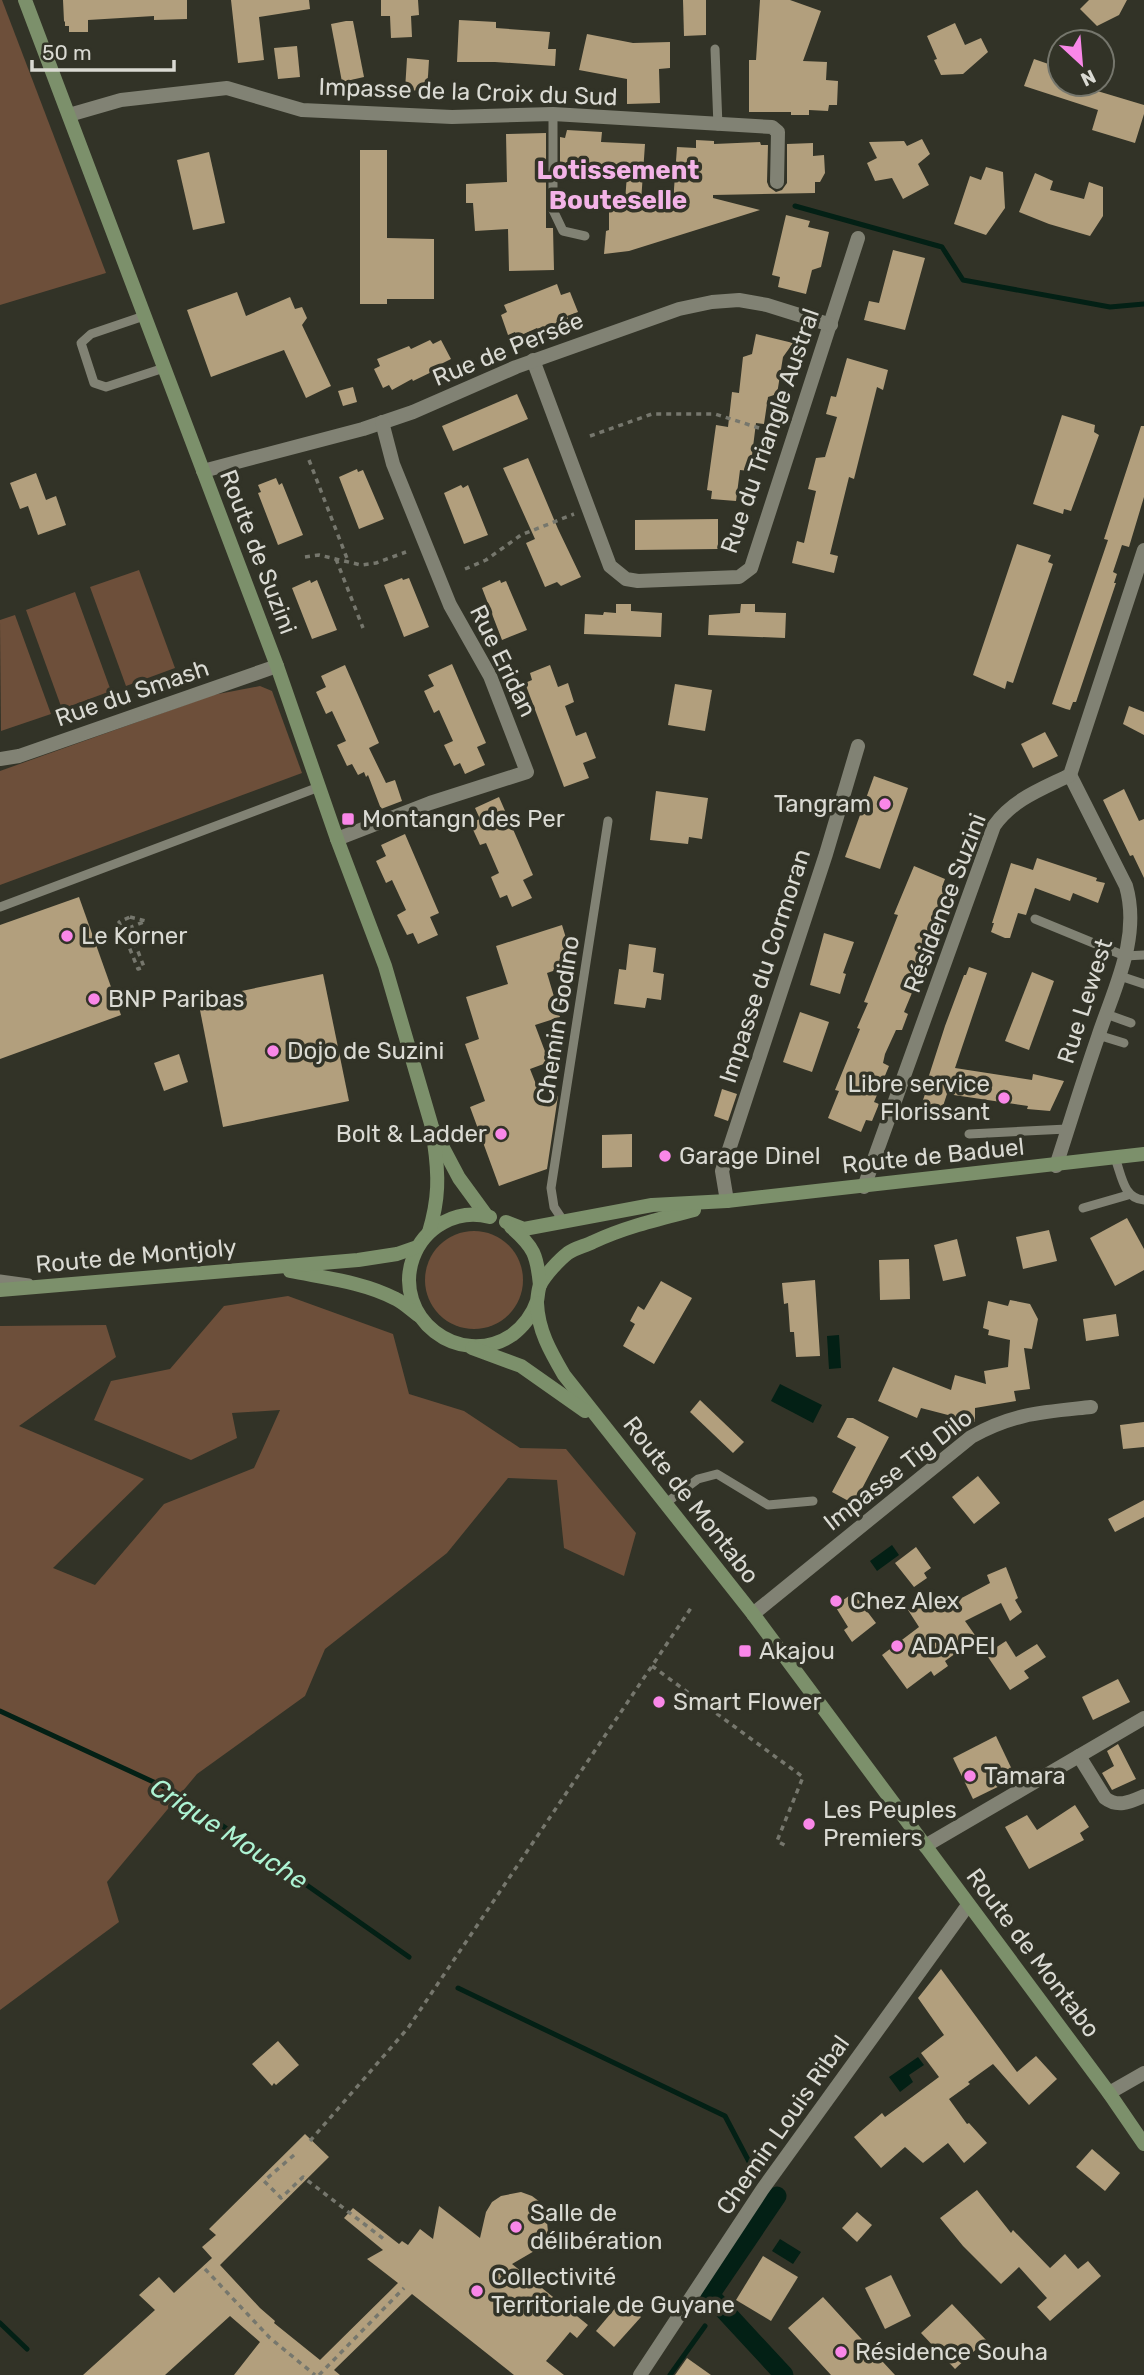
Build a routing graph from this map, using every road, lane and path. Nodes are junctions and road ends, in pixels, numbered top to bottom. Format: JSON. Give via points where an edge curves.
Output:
{"nodes":[{"id":1,"x":25,"y":0,"type":"edge"},
{"id":2,"x":715,"y":49,"type":"dead end"},
{"id":3,"x":553,"y":114,"type":"junction"},
{"id":4,"x":69,"y":115,"type":"junction"},
{"id":5,"x":718,"y":126,"type":"junction"},
{"id":6,"x":776,"y":183,"type":"dead end"},
{"id":7,"x":585,"y":236,"type":"dead end"},
{"id":8,"x":858,"y":238,"type":"dead end"},
{"id":9,"x":144,"y":316,"type":"junction"},
{"id":10,"x":831,"y":325,"type":"junction"},
{"id":11,"x":533,"y":360,"type":"junction"},
{"id":12,"x":164,"y":369,"type":"junction"},
{"id":13,"x":383,"y":422,"type":"junction"},
{"id":14,"x":778,"y":434,"type":"dead end"},
{"id":15,"x":590,"y":436,"type":"dead end"},
{"id":16,"x":309,"y":460,"type":"dead end"},
{"id":17,"x":203,"y":471,"type":"junction"},
{"id":18,"x":576,"y":513,"type":"dead end"},
{"id":19,"x":1144,"y":550,"type":"edge"},
{"id":20,"x":406,"y":552,"type":"dead end"},
{"id":21,"x":305,"y":557,"type":"dead end"},
{"id":22,"x":337,"y":559,"type":"junction"},
{"id":23,"x":348,"y":561,"type":"junction"},
{"id":24,"x":465,"y":569,"type":"dead end"},
{"id":25,"x":363,"y":628,"type":"dead end"},
{"id":26,"x":277,"y":666,"type":"junction"},
{"id":27,"x":858,"y":746,"type":"dead end"},
{"id":28,"x":0,"y":759,"type":"edge"},
{"id":29,"x":1070,"y":775,"type":"junction"},
{"id":30,"x":319,"y":787,"type":"junction"},
{"id":31,"x":608,"y":821,"type":"dead end"},
{"id":32,"x":337,"y":839,"type":"junction"},
{"id":33,"x":0,"y":907,"type":"edge"},
{"id":34,"x":1035,"y":919,"type":"dead end"},
{"id":35,"x":119,"y":922,"type":"joint"},
{"id":36,"x":1144,"y":955,"type":"edge"},
{"id":37,"x":1125,"y":956,"type":"junction"},
{"id":38,"x":1120,"y":976,"type":"junction"},
{"id":39,"x":1144,"y":984,"type":"edge"},
{"id":40,"x":1106,"y":1014,"type":"junction"},
{"id":41,"x":1131,"y":1023,"type":"dead end"},
{"id":42,"x":1098,"y":1035,"type":"junction"},
{"id":43,"x":1124,"y":1043,"type":"dead end"},
{"id":44,"x":432,"y":1127,"type":"junction"},
{"id":45,"x":1068,"y":1129,"type":"junction"},
{"id":46,"x":969,"y":1134,"type":"dead end"},
{"id":47,"x":1144,"y":1154,"type":"edge"},
{"id":48,"x":1115,"y":1158,"type":"junction"},
{"id":49,"x":1055,"y":1166,"type":"junction"},
{"id":50,"x":864,"y":1187,"type":"junction"},
{"id":51,"x":1128,"y":1195,"type":"junction"},
{"id":52,"x":1144,"y":1200,"type":"edge"},
{"id":53,"x":727,"y":1201,"type":"junction"},
{"id":54,"x":1083,"y":1208,"type":"dead end"},
{"id":55,"x":486,"y":1215,"type":"junction"},
{"id":56,"x":564,"y":1222,"type":"junction"},
{"id":57,"x":506,"y":1223,"type":"junction"},
{"id":58,"x":429,"y":1232,"type":"junction"},
{"id":59,"x":417,"y":1247,"type":"junction"},
{"id":60,"x":275,"y":1268,"type":"junction"},
{"id":61,"x":0,"y":1279,"type":"edge"},
{"id":62,"x":540,"y":1285,"type":"junction"},
{"id":63,"x":51,"y":1286,"type":"junction"},
{"id":64,"x":0,"y":1290,"type":"edge"},
{"id":65,"x":537,"y":1303,"type":"junction"},
{"id":66,"x":419,"y":1315,"type":"junction"},
{"id":67,"x":468,"y":1347,"type":"junction"},
{"id":68,"x":1091,"y":1407,"type":"dead end"},
{"id":69,"x":602,"y":1424,"type":"junction"},
{"id":70,"x":813,"y":1502,"type":"dead end"},
{"id":71,"x":666,"y":1503,"type":"junction"},
{"id":72,"x":691,"y":1608,"type":"dead end"},
{"id":73,"x":752,"y":1614,"type":"junction"},
{"id":74,"x":652,"y":1666,"type":"junction"},
{"id":75,"x":1144,"y":1718,"type":"edge"},
{"id":76,"x":1079,"y":1756,"type":"junction"},
{"id":77,"x":1144,"y":1796,"type":"edge"},
{"id":78,"x":925,"y":1846,"type":"junction"},
{"id":79,"x":788,"y":1847,"type":"dead end"},
{"id":80,"x":968,"y":1905,"type":"junction"},
{"id":81,"x":1144,"y":2073,"type":"edge"},
{"id":82,"x":1109,"y":2093,"type":"junction"},
{"id":83,"x":310,"y":2141,"type":"dead end"},
{"id":84,"x":1144,"y":2144,"type":"edge"},
{"id":85,"x":294,"y":2155,"type":"dead end"},
{"id":86,"x":385,"y":2240,"type":"dead end"},
{"id":87,"x":205,"y":2269,"type":"dead end"},
{"id":88,"x":404,"y":2288,"type":"dead end"},
{"id":89,"x":317,"y":2375,"type":"edge"},
{"id":90,"x":640,"y":2375,"type":"edge"}],
"edges":[{"from":1,"to":4,"type":"main road","name":"Route de Suzini"},
{"from":2,"to":5,"type":"lane"},
{"from":3,"to":4,"type":"street","name":"Impasse de la Croix du Sud","via":[[452,117],[302,110],[226,88],[121,100]]},
{"from":3,"to":5,"type":"street","name":"Impasse de la Croix du Sud"},
{"from":3,"to":7,"type":"lane","via":[[553,215],[563,231]]},
{"from":4,"to":9,"type":"main road","name":"Route de Suzini"},
{"from":5,"to":6,"type":"street","name":"Impasse de la Croix du Sud","via":[[772,127],[778,132]]},
{"from":8,"to":10,"type":"street","name":"Rue du Triangle Austral"},
{"from":9,"to":12,"type":"main road","name":"Route de Suzini"},
{"from":9,"to":12,"type":"lane","via":[[91,334],[81,343],[94,383],[106,387]]},
{"from":10,"to":11,"type":"street","name":"Rue de Persée","via":[[767,305],[712,302],[679,309]]},
{"from":10,"to":11,"type":"street","name":"Rue du Triangle Austral","via":[[751,568],[739,577],[638,581],[626,579],[610,566]]},
{"from":11,"to":13,"type":"street","name":"Rue de Persée"},
{"from":12,"to":17,"type":"main road","name":"Route de Suzini"},
{"from":13,"to":17,"type":"street","name":"Rue de Persée"},
{"from":13,"to":32,"type":"street","name":"Rue Eridan","via":[[393,464],[450,605],[490,677],[527,772]]},
{"from":14,"to":15,"type":"path","via":[[715,414],[652,415]]},
{"from":16,"to":23,"type":"path"},
{"from":17,"to":26,"type":"main road","name":"Route de Suzini"},
{"from":18,"to":24,"type":"path","via":[[521,535]]},
{"from":19,"to":29,"type":"street"},
{"from":20,"to":23,"type":"path","via":[[376,563]]},
{"from":21,"to":22,"type":"path"},
{"from":22,"to":23,"type":"path"},
{"from":22,"to":25,"type":"path"},
{"from":26,"to":28,"type":"street","name":"Rue du Smash"},
{"from":26,"to":30,"type":"main road","name":"Route de Suzini"},
{"from":27,"to":53,"type":"street","name":"Impasse du Cormoran","via":[[722,1171]]},
{"from":29,"to":37,"type":"street","name":"Rue Lewest","via":[[1126,886],[1132,916]]},
{"from":29,"to":50,"type":"street","name":"Résidence Suzini","via":[[1020,800],[994,826]]},
{"from":30,"to":32,"type":"main road","name":"Route de Suzini"},
{"from":30,"to":33,"type":"lane"},
{"from":31,"to":56,"type":"lane","name":"Chemin Godino","via":[[551,1188],[554,1207]]},
{"from":32,"to":44,"type":"main road","name":"Route de Suzini","via":[[385,966]]},
{"from":34,"to":37,"type":"lane"},
{"from":35,"to":35,"type":"path","via":[[130,917],[146,921],[129,928],[144,967],[138,969]]},
{"from":36,"to":37,"type":"lane"},
{"from":37,"to":38,"type":"street","name":"Rue Lewest"},
{"from":38,"to":39,"type":"lane"},
{"from":38,"to":40,"type":"street","name":"Rue Lewest"},
{"from":40,"to":41,"type":"lane"},
{"from":40,"to":42,"type":"street","name":"Rue Lewest"},
{"from":42,"to":43,"type":"lane"},
{"from":42,"to":45,"type":"street","name":"Rue Lewest"},
{"from":44,"to":55,"type":"main road","name":"Route de Suzini","via":[[459,1178]]},
{"from":44,"to":58,"type":"main road","name":"Route de Suzini","via":[[438,1188]]},
{"from":45,"to":46,"type":"lane"},
{"from":45,"to":49,"type":"street","name":"Rue Lewest"},
{"from":47,"to":48,"type":"main road","name":"Route de Baduel"},
{"from":48,"to":49,"type":"main road","name":"Route de Baduel"},
{"from":48,"to":51,"type":"lane"},
{"from":49,"to":50,"type":"main road","name":"Route de Baduel"},
{"from":50,"to":53,"type":"main road","name":"Route de Baduel"},
{"from":51,"to":52,"type":"lane"},
{"from":51,"to":54,"type":"lane"},
{"from":53,"to":56,"type":"main road","name":"Route de Baduel","via":[[652,1205]]},
{"from":53,"to":62,"type":"main road","name":"Route de Baduel","via":[[640,1223],[569,1252]]},
{"from":55,"to":57,"type":"main road"},
{"from":55,"to":58,"type":"main road","via":[[462,1215]]},
{"from":56,"to":57,"type":"main road","name":"Route de Baduel","via":[[524,1229]]},
{"from":57,"to":62,"type":"main road","via":[[528,1242],[538,1262]]},
{"from":58,"to":59,"type":"main road"},
{"from":59,"to":60,"type":"main road","name":"Route de Montjoly","via":[[380,1257]]},
{"from":59,"to":66,"type":"main road","via":[[408,1272]]},
{"from":60,"to":63,"type":"main road","name":"Route de Montjoly"},
{"from":60,"to":66,"type":"main road","name":"Route de Montjoly","via":[[379,1292]]},
{"from":61,"to":63,"type":"lane"},
{"from":62,"to":65,"type":"main road"},
{"from":63,"to":64,"type":"main road","name":"Route de Montjoly"},
{"from":65,"to":67,"type":"main road","via":[[513,1334],[495,1343]]},
{"from":65,"to":69,"type":"main road","name":"Route de Montabo","via":[[538,1323],[552,1355]]},
{"from":66,"to":67,"type":"main road","via":[[432,1331]]},
{"from":67,"to":69,"type":"main road","name":"Route de Montabo","via":[[521,1366]]},
{"from":68,"to":73,"type":"street","name":"Impasse Tig Dilo","via":[[1027,1414],[971,1437]]},
{"from":69,"to":71,"type":"main road","name":"Route de Montabo"},
{"from":70,"to":71,"type":"lane","via":[[768,1505],[717,1474],[698,1479]]},
{"from":71,"to":73,"type":"main road","name":"Route de Montabo"},
{"from":72,"to":74,"type":"path"},
{"from":73,"to":78,"type":"main road","name":"Route de Montabo"},
{"from":74,"to":79,"type":"path","via":[[803,1777],[777,1841]]},
{"from":74,"to":83,"type":"path","via":[[408,2028]]},
{"from":75,"to":76,"type":"street"},
{"from":76,"to":77,"type":"street","via":[[1111,1802],[1125,1804]]},
{"from":76,"to":78,"type":"street"},
{"from":78,"to":80,"type":"main road","name":"Route de Montabo"},
{"from":80,"to":82,"type":"main road","name":"Route de Montabo"},
{"from":80,"to":90,"type":"street","name":"Chemin Louis Ribal","via":[[762,2190]]},
{"from":81,"to":82,"type":"street"},
{"from":82,"to":84,"type":"main road","name":"Route de Montabo"},
{"from":85,"to":86,"type":"path","via":[[264,2181],[281,2198],[303,2177]]},
{"from":87,"to":89,"type":"path","via":[[270,2338]]},
{"from":88,"to":89,"type":"path"}]}
